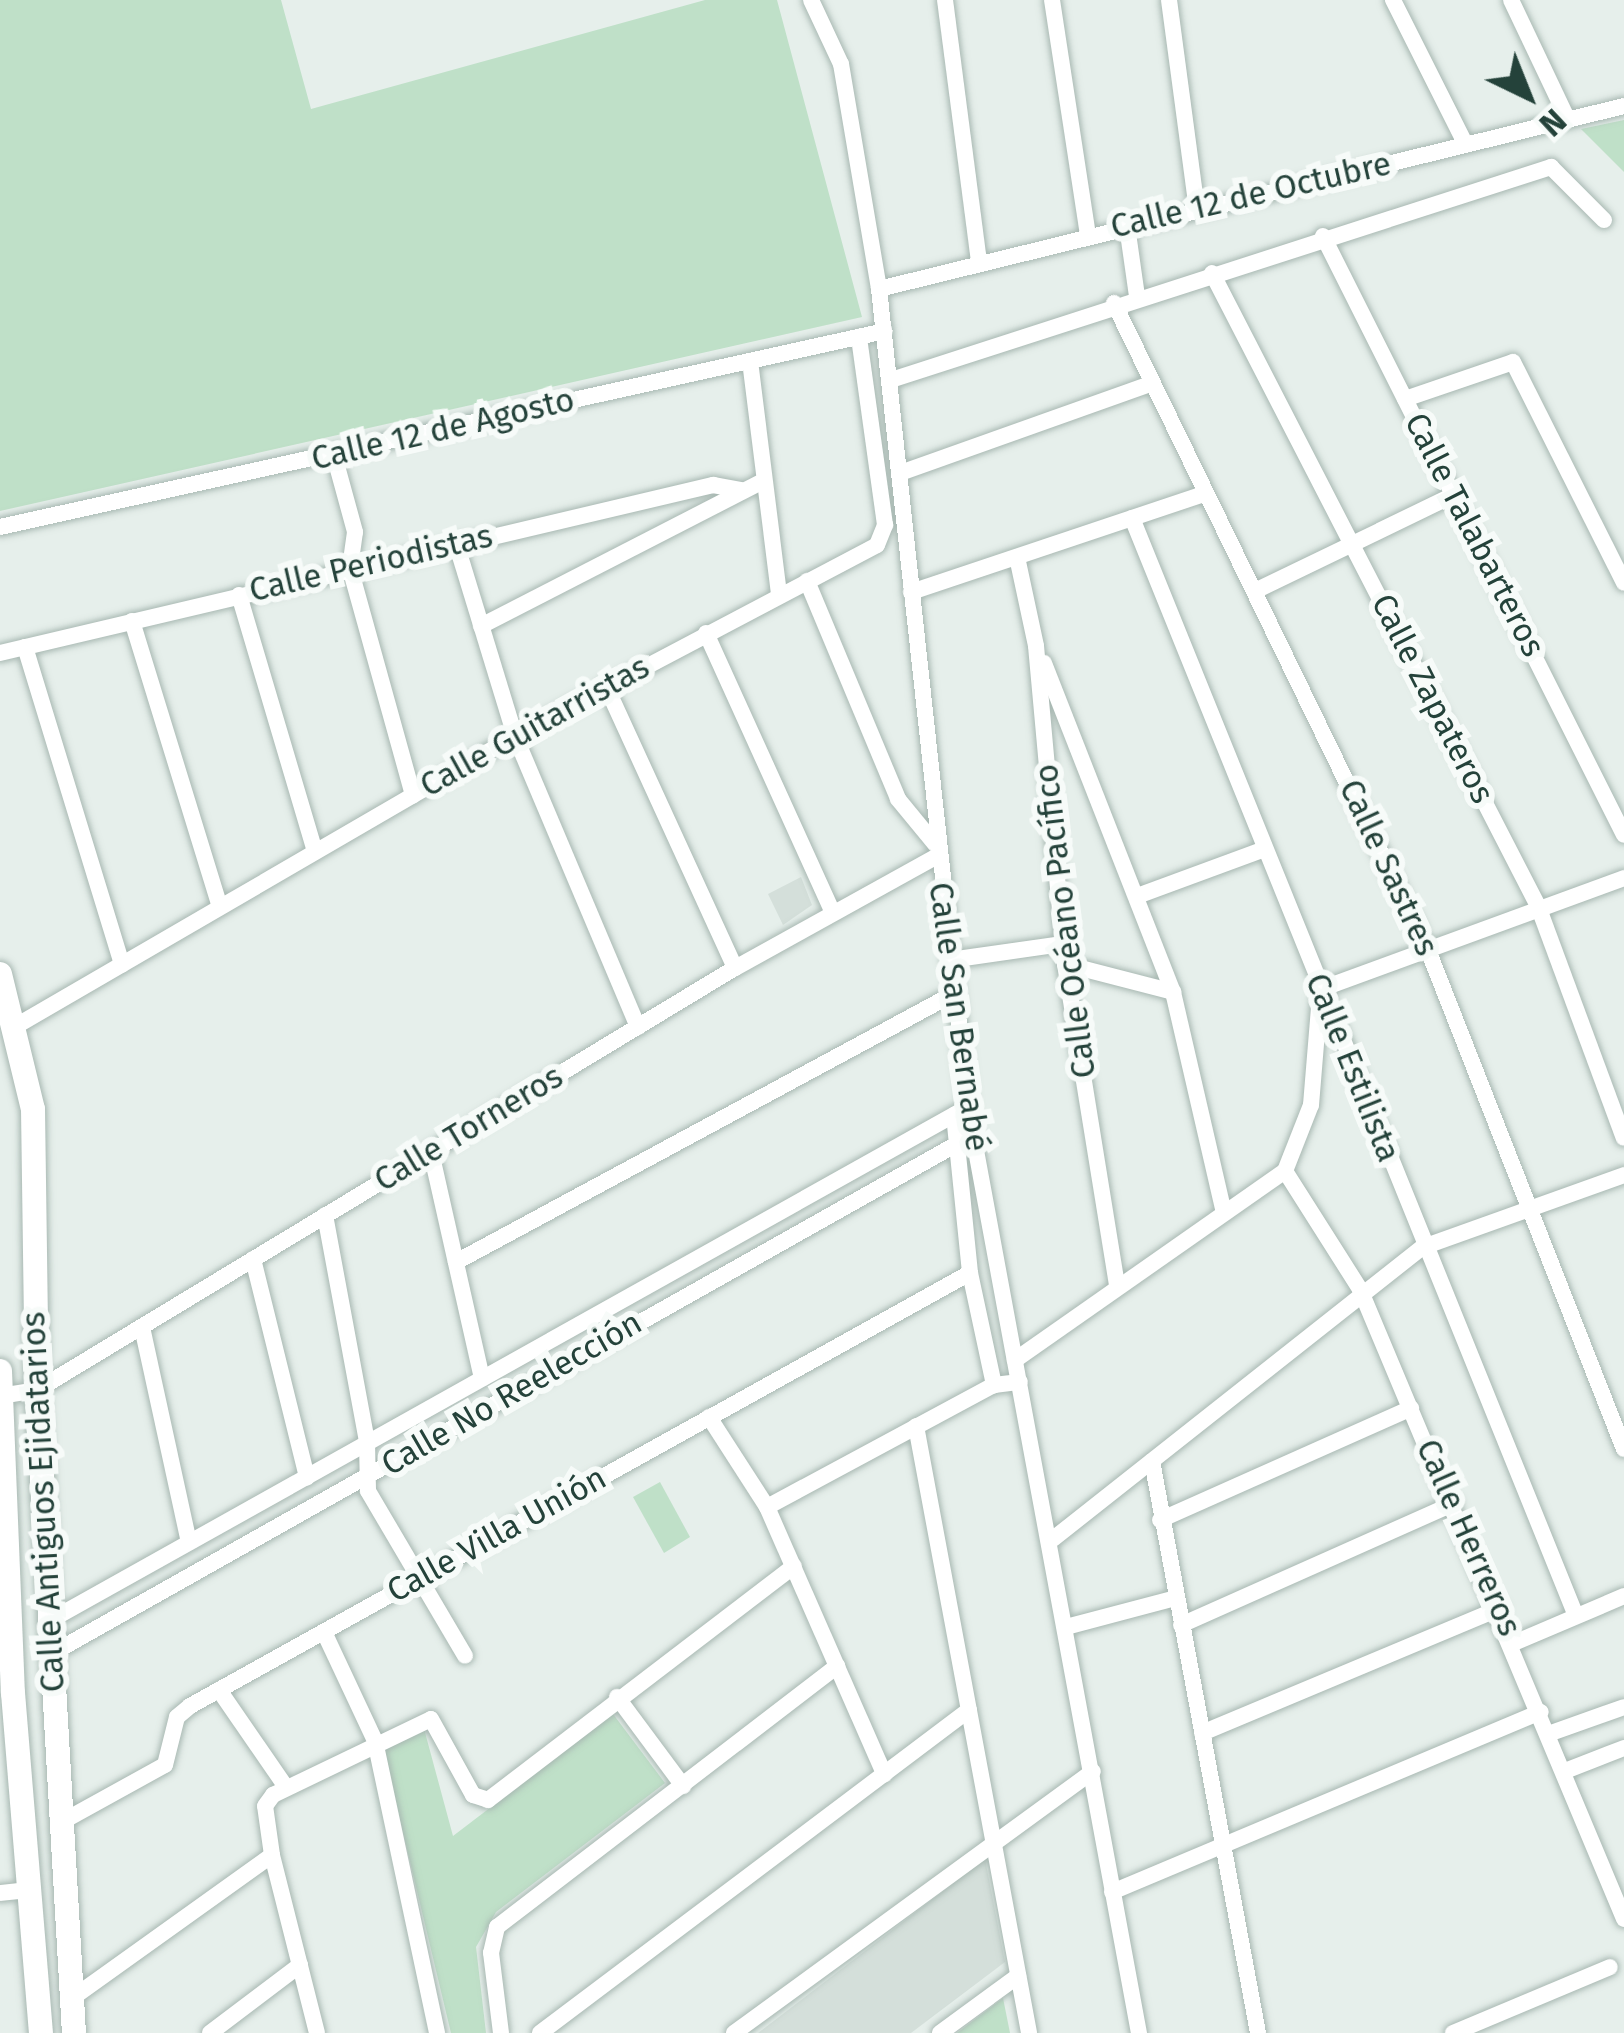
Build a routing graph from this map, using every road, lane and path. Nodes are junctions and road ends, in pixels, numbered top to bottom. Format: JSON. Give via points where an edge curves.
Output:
{"nodes":[{"id":1,"x":811,"y":0,"type":"edge"},
{"id":2,"x":945,"y":0,"type":"edge"},
{"id":3,"x":1052,"y":0,"type":"edge"},
{"id":4,"x":1168,"y":0,"type":"edge"},
{"id":5,"x":1393,"y":0,"type":"edge"},
{"id":6,"x":1511,"y":0,"type":"edge"},
{"id":7,"x":1624,"y":106,"type":"edge"},
{"id":8,"x":1568,"y":120,"type":"junction"},
{"id":9,"x":1466,"y":145,"type":"junction"},
{"id":10,"x":1197,"y":210,"type":"junction"},
{"id":11,"x":1604,"y":220,"type":"dead end"},
{"id":12,"x":1126,"y":226,"type":"junction"},
{"id":13,"x":1088,"y":236,"type":"junction"},
{"id":14,"x":1323,"y":236,"type":"junction"},
{"id":15,"x":979,"y":262,"type":"junction"},
{"id":16,"x":1212,"y":273,"type":"junction"},
{"id":17,"x":879,"y":290,"type":"junction"},
{"id":18,"x":1137,"y":296,"type":"junction"},
{"id":19,"x":1114,"y":303,"type":"junction"},
{"id":20,"x":886,"y":331,"type":"junction"},
{"id":21,"x":859,"y":337,"type":"junction"},
{"id":22,"x":750,"y":361,"type":"junction"},
{"id":23,"x":891,"y":380,"type":"junction"},
{"id":24,"x":1150,"y":384,"type":"junction"},
{"id":25,"x":1405,"y":400,"type":"junction"},
{"id":26,"x":334,"y":455,"type":"junction"},
{"id":27,"x":900,"y":473,"type":"junction"},
{"id":28,"x":761,"y":482,"type":"junction"},
{"id":29,"x":742,"y":490,"type":"junction"},
{"id":30,"x":1204,"y":494,"type":"junction"},
{"id":31,"x":1454,"y":495,"type":"junction"},
{"id":32,"x":1132,"y":518,"type":"junction"},
{"id":33,"x":0,"y":527,"type":"edge"},
{"id":34,"x":1352,"y":542,"type":"junction"},
{"id":35,"x":456,"y":543,"type":"junction"},
{"id":36,"x":1017,"y":557,"type":"junction"},
{"id":37,"x":350,"y":568,"type":"junction"},
{"id":38,"x":807,"y":581,"type":"junction"},
{"id":39,"x":1624,"y":583,"type":"edge"},
{"id":40,"x":1255,"y":591,"type":"junction"},
{"id":41,"x":911,"y":592,"type":"junction"},
{"id":42,"x":779,"y":594,"type":"junction"},
{"id":43,"x":239,"y":596,"type":"junction"},
{"id":44,"x":132,"y":621,"type":"junction"},
{"id":45,"x":481,"y":626,"type":"junction"},
{"id":46,"x":706,"y":633,"type":"junction"},
{"id":47,"x":25,"y":646,"type":"junction"},
{"id":48,"x":1036,"y":646,"type":"junction"},
{"id":49,"x":0,"y":653,"type":"edge"},
{"id":50,"x":606,"y":686,"type":"junction"},
{"id":51,"x":515,"y":736,"type":"junction"},
{"id":52,"x":413,"y":795,"type":"junction"},
{"id":53,"x":1624,"y":835,"type":"edge"},
{"id":54,"x":936,"y":850,"type":"junction"},
{"id":55,"x":1262,"y":850,"type":"junction"},
{"id":56,"x":315,"y":851,"type":"junction"},
{"id":57,"x":1624,"y":878,"type":"edge"},
{"id":58,"x":1140,"y":896,"type":"junction"},
{"id":59,"x":1538,"y":906,"type":"junction"},
{"id":60,"x":220,"y":907,"type":"junction"},
{"id":61,"x":832,"y":911,"type":"junction"},
{"id":62,"x":1063,"y":944,"type":"junction"},
{"id":63,"x":1428,"y":950,"type":"junction"},
{"id":64,"x":950,"y":960,"type":"junction"},
{"id":65,"x":122,"y":964,"type":"junction"},
{"id":66,"x":1065,"y":964,"type":"junction"},
{"id":67,"x":735,"y":968,"type":"junction"},
{"id":68,"x":0,"y":974,"type":"edge"},
{"id":69,"x":1321,"y":989,"type":"junction"},
{"id":70,"x":1173,"y":992,"type":"junction"},
{"id":71,"x":955,"y":993,"type":"junction"},
{"id":72,"x":16,"y":1027,"type":"junction"},
{"id":73,"x":638,"y":1027,"type":"junction"},
{"id":74,"x":961,"y":1111,"type":"junction"},
{"id":75,"x":1624,"y":1138,"type":"edge"},
{"id":76,"x":965,"y":1139,"type":"junction"},
{"id":77,"x":430,"y":1152,"type":"junction"},
{"id":78,"x":1285,"y":1171,"type":"junction"},
{"id":79,"x":1624,"y":1175,"type":"edge"},
{"id":80,"x":1223,"y":1208,"type":"junction"},
{"id":81,"x":1530,"y":1209,"type":"junction"},
{"id":82,"x":325,"y":1215,"type":"junction"},
{"id":83,"x":1423,"y":1247,"type":"junction"},
{"id":84,"x":253,"y":1259,"type":"junction"},
{"id":85,"x":456,"y":1262,"type":"junction"},
{"id":86,"x":970,"y":1273,"type":"junction"},
{"id":87,"x":1117,"y":1286,"type":"junction"},
{"id":88,"x":1360,"y":1289,"type":"junction"},
{"id":89,"x":142,"y":1327,"type":"junction"},
{"id":90,"x":1015,"y":1360,"type":"junction"},
{"id":91,"x":0,"y":1371,"type":"edge"},
{"id":92,"x":482,"y":1378,"type":"junction"},
{"id":93,"x":1020,"y":1382,"type":"junction"},
{"id":94,"x":994,"y":1385,"type":"junction"},
{"id":95,"x":37,"y":1390,"type":"junction"},
{"id":96,"x":1,"y":1396,"type":"edge"},
{"id":97,"x":1411,"y":1408,"type":"junction"},
{"id":98,"x":709,"y":1417,"type":"junction"},
{"id":99,"x":916,"y":1426,"type":"junction"},
{"id":100,"x":367,"y":1442,"type":"junction"},
{"id":101,"x":1624,"y":1449,"type":"edge"},
{"id":102,"x":1152,"y":1461,"type":"junction"},
{"id":103,"x":307,"y":1477,"type":"junction"},
{"id":104,"x":366,"y":1477,"type":"junction"},
{"id":105,"x":1453,"y":1504,"type":"junction"},
{"id":106,"x":767,"y":1507,"type":"junction"},
{"id":107,"x":1160,"y":1520,"type":"junction"},
{"id":108,"x":1053,"y":1539,"type":"junction"},
{"id":109,"x":190,"y":1542,"type":"junction"},
{"id":110,"x":794,"y":1566,"type":"junction"},
{"id":111,"x":419,"y":1579,"type":"junction"},
{"id":112,"x":1624,"y":1596,"type":"edge"},
{"id":113,"x":1175,"y":1598,"type":"junction"},
{"id":114,"x":1499,"y":1610,"type":"junction"},
{"id":115,"x":1576,"y":1616,"type":"junction"},
{"id":116,"x":50,"y":1621,"type":"junction"},
{"id":117,"x":1181,"y":1625,"type":"junction"},
{"id":118,"x":1066,"y":1627,"type":"junction"},
{"id":119,"x":324,"y":1632,"type":"junction"},
{"id":120,"x":1514,"y":1643,"type":"junction"},
{"id":121,"x":51,"y":1654,"type":"junction"},
{"id":122,"x":465,"y":1656,"type":"dead end"},
{"id":123,"x":837,"y":1666,"type":"junction"},
{"id":124,"x":219,"y":1690,"type":"junction"},
{"id":125,"x":6,"y":1694,"type":"edge"},
{"id":126,"x":617,"y":1697,"type":"junction"},
{"id":127,"x":1624,"y":1706,"type":"edge"},
{"id":128,"x":968,"y":1710,"type":"junction"},
{"id":129,"x":1541,"y":1712,"type":"junction"},
{"id":130,"x":8,"y":1723,"type":"edge"},
{"id":131,"x":1202,"y":1733,"type":"junction"},
{"id":132,"x":1551,"y":1733,"type":"junction"},
{"id":133,"x":375,"y":1741,"type":"junction"},
{"id":134,"x":1624,"y":1748,"type":"edge"},
{"id":135,"x":1565,"y":1771,"type":"junction"},
{"id":136,"x":1094,"y":1772,"type":"junction"},
{"id":137,"x":884,"y":1774,"type":"junction"},
{"id":138,"x":10,"y":1786,"type":"edge"},
{"id":139,"x":286,"y":1786,"type":"junction"},
{"id":140,"x":683,"y":1786,"type":"junction"},
{"id":141,"x":58,"y":1824,"type":"junction"},
{"id":142,"x":996,"y":1837,"type":"junction"},
{"id":143,"x":1225,"y":1847,"type":"junction"},
{"id":144,"x":272,"y":1856,"type":"junction"},
{"id":145,"x":1617,"y":1885,"type":"edge"},
{"id":146,"x":30,"y":1890,"type":"junction"},
{"id":147,"x":1112,"y":1892,"type":"junction"},
{"id":148,"x":0,"y":1893,"type":"edge"},
{"id":149,"x":1624,"y":1919,"type":"edge"},
{"id":150,"x":300,"y":1965,"type":"junction"},
{"id":151,"x":1610,"y":1966,"type":"dead end"},
{"id":152,"x":1018,"y":1976,"type":"junction"},
{"id":153,"x":71,"y":2000,"type":"junction"},
{"id":154,"x":41,"y":2033,"type":"edge"},
{"id":155,"x":74,"y":2033,"type":"edge"},
{"id":156,"x":210,"y":2033,"type":"edge"},
{"id":157,"x":317,"y":2033,"type":"edge"},
{"id":158,"x":437,"y":2033,"type":"edge"},
{"id":159,"x":501,"y":2033,"type":"edge"},
{"id":160,"x":540,"y":2033,"type":"edge"},
{"id":161,"x":734,"y":2033,"type":"edge"},
{"id":162,"x":940,"y":2033,"type":"edge"},
{"id":163,"x":1029,"y":2033,"type":"edge"},
{"id":164,"x":1139,"y":2033,"type":"edge"},
{"id":165,"x":1258,"y":2033,"type":"edge"},
{"id":166,"x":1453,"y":2033,"type":"edge"}],
"edges":[{"from":1,"to":17,"type":"street","name":"Calle San Bernabé","via":[[841,64]]},
{"from":2,"to":15,"type":"street"},
{"from":3,"to":13,"type":"street"},
{"from":4,"to":10,"type":"street"},
{"from":5,"to":9,"type":"street"},
{"from":6,"to":8,"type":"street"},
{"from":7,"to":8,"type":"street","name":"Calle 12 de Octubre"},
{"from":8,"to":9,"type":"street","name":"Calle 12 de Octubre"},
{"from":9,"to":10,"type":"street","name":"Calle 12 de Octubre"},
{"from":10,"to":12,"type":"street","name":"Calle 12 de Octubre"},
{"from":11,"to":14,"type":"street","via":[[1551,167]]},
{"from":12,"to":13,"type":"street","name":"Calle 12 de Octubre"},
{"from":12,"to":18,"type":"street"},
{"from":13,"to":15,"type":"street","name":"Calle 12 de Octubre"},
{"from":14,"to":16,"type":"street"},
{"from":14,"to":25,"type":"street","name":"Calle Talabarteros"},
{"from":15,"to":17,"type":"street","name":"Calle 12 de Octubre"},
{"from":16,"to":18,"type":"street"},
{"from":16,"to":34,"type":"street","name":"Calle Zapateros"},
{"from":17,"to":20,"type":"street","name":"Calle San Bernabé"},
{"from":18,"to":19,"type":"street"},
{"from":19,"to":23,"type":"street"},
{"from":19,"to":24,"type":"street","name":"Calle Sastres"},
{"from":20,"to":21,"type":"street","name":"Calle 12 de Agosto"},
{"from":20,"to":23,"type":"street","name":"Calle San Bernabé"},
{"from":21,"to":22,"type":"street","name":"Calle 12 de Agosto"},
{"from":21,"to":38,"type":"street","name":"Calle Guitarristas","via":[[883,536],[868,552]]},
{"from":22,"to":26,"type":"street","name":"Calle 12 de Agosto"},
{"from":22,"to":28,"type":"street"},
{"from":23,"to":27,"type":"street","name":"Calle San Bernabé"},
{"from":24,"to":27,"type":"street"},
{"from":24,"to":30,"type":"street","name":"Calle Sastres"},
{"from":25,"to":31,"type":"street","name":"Calle Talabarteros"},
{"from":25,"to":39,"type":"street","via":[[1513,362]]},
{"from":26,"to":33,"type":"street","name":"Calle 12 de Agosto"},
{"from":26,"to":37,"type":"street","via":[[355,532]]},
{"from":27,"to":41,"type":"street","name":"Calle San Bernabé"},
{"from":28,"to":29,"type":"street"},
{"from":28,"to":42,"type":"street"},
{"from":29,"to":35,"type":"street","name":"Calle Periodistas","via":[[712,485]]},
{"from":29,"to":45,"type":"street"},
{"from":30,"to":32,"type":"street"},
{"from":30,"to":40,"type":"street","name":"Calle Sastres"},
{"from":31,"to":34,"type":"street"},
{"from":31,"to":53,"type":"street","name":"Calle Talabarteros"},
{"from":32,"to":36,"type":"street"},
{"from":32,"to":55,"type":"street","name":"Calle Estilista"},
{"from":34,"to":40,"type":"street"},
{"from":34,"to":59,"type":"street","name":"Calle Zapateros"},
{"from":35,"to":37,"type":"street","name":"Calle Periodistas"},
{"from":35,"to":45,"type":"street"},
{"from":36,"to":41,"type":"street"},
{"from":36,"to":48,"type":"street","name":"Calle Océano Pacífico"},
{"from":37,"to":43,"type":"street","name":"Calle Periodistas"},
{"from":37,"to":52,"type":"street"},
{"from":38,"to":42,"type":"street","name":"Calle Guitarristas"},
{"from":38,"to":54,"type":"street","via":[[898,800]]},
{"from":40,"to":63,"type":"street","name":"Calle Sastres"},
{"from":41,"to":54,"type":"street","name":"Calle San Bernabé"},
{"from":42,"to":46,"type":"street","name":"Calle Guitarristas"},
{"from":43,"to":44,"type":"street","name":"Calle Periodistas"},
{"from":43,"to":56,"type":"street"},
{"from":44,"to":47,"type":"street","name":"Calle Periodistas"},
{"from":44,"to":60,"type":"street"},
{"from":45,"to":51,"type":"street"},
{"from":46,"to":50,"type":"street","name":"Calle Guitarristas"},
{"from":46,"to":61,"type":"street"},
{"from":47,"to":49,"type":"street","name":"Calle Periodistas"},
{"from":47,"to":65,"type":"street"},
{"from":48,"to":58,"type":"street"},
{"from":48,"to":62,"type":"street","name":"Calle Océano Pacífico"},
{"from":50,"to":51,"type":"street","name":"Calle Guitarristas"},
{"from":50,"to":67,"type":"street"},
{"from":51,"to":52,"type":"street","name":"Calle Guitarristas"},
{"from":51,"to":73,"type":"street"},
{"from":52,"to":56,"type":"street","name":"Calle Guitarristas"},
{"from":54,"to":61,"type":"street","name":"Calle Torneros"},
{"from":54,"to":64,"type":"street","name":"Calle San Bernabé"},
{"from":55,"to":58,"type":"street"},
{"from":55,"to":69,"type":"street","name":"Calle Estilista"},
{"from":56,"to":60,"type":"street","name":"Calle Guitarristas"},
{"from":57,"to":59,"type":"street"},
{"from":58,"to":70,"type":"street"},
{"from":59,"to":63,"type":"street"},
{"from":59,"to":75,"type":"street","name":"Calle Zapateros"},
{"from":60,"to":65,"type":"street","name":"Calle Guitarristas"},
{"from":61,"to":67,"type":"street","name":"Calle Torneros"},
{"from":62,"to":64,"type":"street"},
{"from":62,"to":66,"type":"street","name":"Calle Océano Pacífico"},
{"from":63,"to":69,"type":"street"},
{"from":63,"to":81,"type":"street","name":"Calle Sastres"},
{"from":64,"to":71,"type":"street","name":"Calle San Bernabé"},
{"from":65,"to":72,"type":"street","name":"Calle Guitarristas"},
{"from":66,"to":70,"type":"street"},
{"from":66,"to":87,"type":"street","name":"Calle Océano Pacífico"},
{"from":67,"to":73,"type":"street","name":"Calle Torneros"},
{"from":68,"to":72,"type":"street","name":"Calle Antiguos Ejidatarios"},
{"from":69,"to":78,"type":"street","via":[[1311,1105]]},
{"from":69,"to":83,"type":"street","name":"Calle Estilista"},
{"from":70,"to":80,"type":"street"},
{"from":71,"to":74,"type":"street","name":"Calle San Bernabé"},
{"from":71,"to":85,"type":"street"},
{"from":72,"to":95,"type":"street","name":"Calle Antiguos Ejidatarios","via":[[33,1108]]},
{"from":73,"to":77,"type":"street","name":"Calle Torneros"},
{"from":74,"to":76,"type":"street","name":"Calle San Bernabé"},
{"from":74,"to":92,"type":"street","name":"Calle No Reelección"},
{"from":76,"to":86,"type":"street","name":"Calle San Bernabé"},
{"from":76,"to":90,"type":"street","name":"Calle San Bernabé"},
{"from":76,"to":104,"type":"street","name":"Calle No Reelección"},
{"from":77,"to":82,"type":"street","name":"Calle Torneros"},
{"from":77,"to":85,"type":"street"},
{"from":78,"to":80,"type":"street"},
{"from":78,"to":88,"type":"street","name":"Calle Herreros"},
{"from":79,"to":81,"type":"street"},
{"from":80,"to":87,"type":"street"},
{"from":81,"to":83,"type":"street"},
{"from":81,"to":101,"type":"street","name":"Calle Sastres"},
{"from":82,"to":84,"type":"street","name":"Calle Torneros"},
{"from":82,"to":100,"type":"street"},
{"from":83,"to":88,"type":"street"},
{"from":83,"to":115,"type":"street","name":"Calle Estilista"},
{"from":84,"to":89,"type":"street","name":"Calle Torneros"},
{"from":84,"to":103,"type":"street"},
{"from":85,"to":92,"type":"street"},
{"from":86,"to":94,"type":"street","name":"Calle San Bernabé"},
{"from":86,"to":98,"type":"street","name":"Calle Villa Unión"},
{"from":87,"to":90,"type":"street"},
{"from":88,"to":97,"type":"street","name":"Calle Herreros"},
{"from":88,"to":102,"type":"street"},
{"from":89,"to":95,"type":"street","name":"Calle Torneros"},
{"from":89,"to":109,"type":"street"},
{"from":90,"to":93,"type":"street","name":"Calle San Bernabé"},
{"from":91,"to":96,"type":"street","name":"Calle Antiguos Ejidatarios"},
{"from":92,"to":100,"type":"street","name":"Calle No Reelección"},
{"from":93,"to":94,"type":"street"},
{"from":93,"to":108,"type":"street","name":"Calle San Bernabé"},
{"from":94,"to":99,"type":"street"},
{"from":95,"to":96,"type":"street","name":"Calle Torneros"},
{"from":95,"to":116,"type":"street","name":"Calle Antiguos Ejidatarios"},
{"from":96,"to":125,"type":"street","name":"Calle Antiguos Ejidatarios"},
{"from":97,"to":105,"type":"street","name":"Calle Herreros"},
{"from":97,"to":107,"type":"street"},
{"from":98,"to":106,"type":"street"},
{"from":98,"to":111,"type":"street","name":"Calle Villa Unión"},
{"from":99,"to":106,"type":"street"},
{"from":99,"to":128,"type":"street"},
{"from":100,"to":103,"type":"street","name":"Calle No Reelección"},
{"from":100,"to":104,"type":"street"},
{"from":102,"to":107,"type":"street"},
{"from":102,"to":108,"type":"street"},
{"from":103,"to":109,"type":"street","name":"Calle No Reelección"},
{"from":104,"to":111,"type":"street"},
{"from":104,"to":121,"type":"street","name":"Calle No Reelección"},
{"from":105,"to":114,"type":"street","name":"Calle Herreros"},
{"from":105,"to":117,"type":"street"},
{"from":106,"to":110,"type":"street"},
{"from":107,"to":113,"type":"street"},
{"from":108,"to":118,"type":"street","name":"Calle San Bernabé"},
{"from":109,"to":116,"type":"street","name":"Calle No Reelección"},
{"from":110,"to":123,"type":"street"},
{"from":110,"to":126,"type":"street"},
{"from":111,"to":119,"type":"street","name":"Calle Villa Unión"},
{"from":111,"to":122,"type":"street"},
{"from":112,"to":115,"type":"street"},
{"from":113,"to":117,"type":"street"},
{"from":113,"to":118,"type":"street"},
{"from":114,"to":120,"type":"street","name":"Calle Herreros"},
{"from":114,"to":131,"type":"street"},
{"from":115,"to":120,"type":"street"},
{"from":116,"to":121,"type":"street","name":"Calle Antiguos Ejidatarios"},
{"from":117,"to":131,"type":"street"},
{"from":118,"to":136,"type":"street","name":"Calle San Bernabé"},
{"from":119,"to":124,"type":"street","name":"Calle Villa Unión"},
{"from":119,"to":133,"type":"street"},
{"from":120,"to":129,"type":"street","name":"Calle Herreros"},
{"from":121,"to":141,"type":"street","name":"Calle Antiguos Ejidatarios"},
{"from":123,"to":137,"type":"street"},
{"from":123,"to":140,"type":"street"},
{"from":124,"to":139,"type":"street"},
{"from":124,"to":141,"type":"street","name":"Calle Villa Unión","via":[[182,1712],[165,1766]]},
{"from":125,"to":130,"type":"street","name":"Calle Antiguos Ejidatarios"},
{"from":126,"to":133,"type":"street","via":[[488,1800],[468,1789],[431,1719]]},
{"from":126,"to":140,"type":"street"},
{"from":127,"to":132,"type":"street"},
{"from":128,"to":137,"type":"street"},
{"from":128,"to":142,"type":"street"},
{"from":129,"to":132,"type":"street","name":"Calle Herreros"},
{"from":129,"to":143,"type":"street"},
{"from":130,"to":138,"type":"street","name":"Calle Antiguos Ejidatarios"},
{"from":131,"to":143,"type":"street"},
{"from":132,"to":135,"type":"street","name":"Calle Herreros"},
{"from":133,"to":139,"type":"street"},
{"from":133,"to":158,"type":"street"},
{"from":134,"to":135,"type":"street"},
{"from":135,"to":145,"type":"street","name":"Calle Herreros"},
{"from":136,"to":142,"type":"street"},
{"from":136,"to":147,"type":"street","name":"Calle San Bernabé"},
{"from":137,"to":160,"type":"street"},
{"from":138,"to":146,"type":"street","name":"Calle Antiguos Ejidatarios"},
{"from":139,"to":144,"type":"street","via":[[266,1806]]},
{"from":140,"to":159,"type":"street","via":[[497,1927],[491,1953]]},
{"from":141,"to":153,"type":"street","name":"Calle Antiguos Ejidatarios"},
{"from":142,"to":152,"type":"street"},
{"from":142,"to":161,"type":"street"},
{"from":143,"to":147,"type":"street"},
{"from":143,"to":165,"type":"street"},
{"from":144,"to":150,"type":"street"},
{"from":144,"to":153,"type":"street"},
{"from":145,"to":149,"type":"street","name":"Calle Herreros"},
{"from":146,"to":148,"type":"street"},
{"from":146,"to":154,"type":"street","name":"Calle Antiguos Ejidatarios"},
{"from":147,"to":164,"type":"street","name":"Calle San Bernabé"},
{"from":150,"to":156,"type":"street"},
{"from":150,"to":157,"type":"street"},
{"from":151,"to":166,"type":"street"},
{"from":152,"to":162,"type":"street"},
{"from":152,"to":163,"type":"street"},
{"from":153,"to":155,"type":"street","name":"Calle Antiguos Ejidatarios"}]}
